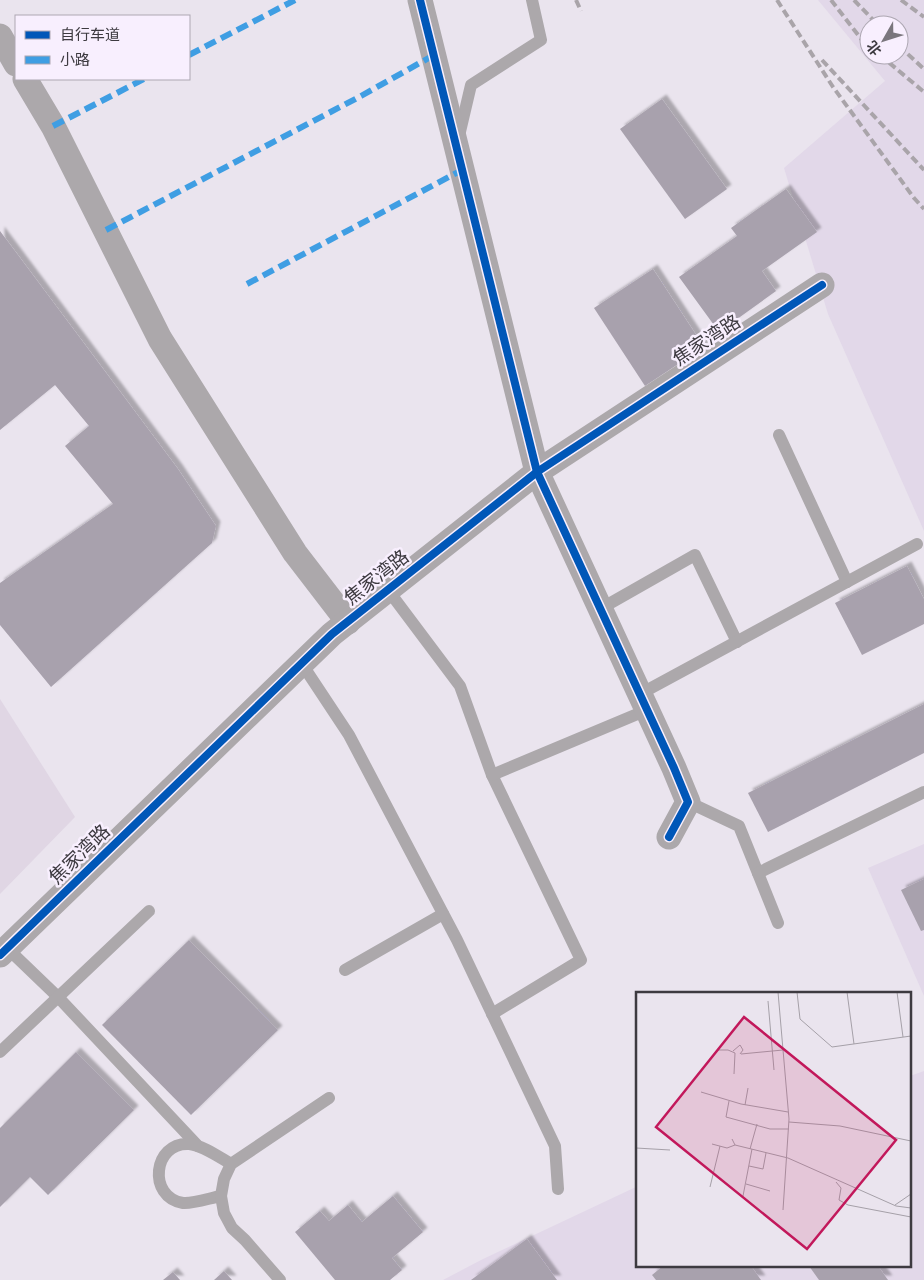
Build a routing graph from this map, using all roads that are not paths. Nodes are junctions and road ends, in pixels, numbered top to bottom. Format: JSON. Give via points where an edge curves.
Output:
{"nodes":[{"id":1,"x":420,"y":0,"type":"edge"},
{"id":2,"x":532,"y":0,"type":"edge"},
{"id":3,"x":0,"y":36,"type":"edge"},
{"id":4,"x":15,"y":62,"type":"edge"},
{"id":5,"x":26,"y":80,"type":"edge"},
{"id":6,"x":457,"y":148,"type":"junction"},
{"id":7,"x":822,"y":285,"type":"dead end"},
{"id":8,"x":779,"y":435,"type":"dead end"},
{"id":9,"x":537,"y":472,"type":"junction"},
{"id":10,"x":916,"y":544,"type":"dead end"},
{"id":11,"x":847,"y":582,"type":"junction"},
{"id":12,"x":388,"y":590,"type":"junction"},
{"id":13,"x":600,"y":609,"type":"junction"},
{"id":14,"x":348,"y":622,"type":"junction"},
{"id":15,"x":737,"y":642,"type":"junction"},
{"id":16,"x":302,"y":664,"type":"junction"},
{"id":17,"x":643,"y":702,"type":"junction"},
{"id":18,"x":492,"y":775,"type":"junction"},
{"id":19,"x":924,"y":792,"type":"edge"},
{"id":20,"x":688,"y":802,"type":"junction"},
{"id":21,"x":669,"y":837,"type":"dead end"},
{"id":22,"x":758,"y":873,"type":"junction"},
{"id":23,"x":149,"y":911,"type":"dead end"},
{"id":24,"x":443,"y":914,"type":"junction"},
{"id":25,"x":778,"y":923,"type":"dead end"},
{"id":26,"x":3,"y":951,"type":"edge"},
{"id":27,"x":345,"y":970,"type":"dead end"},
{"id":28,"x":58,"y":997,"type":"junction"},
{"id":29,"x":492,"y":1014,"type":"junction"},
{"id":30,"x":0,"y":1052,"type":"edge"},
{"id":31,"x":329,"y":1098,"type":"dead end"},
{"id":32,"x":198,"y":1146,"type":"junction"},
{"id":33,"x":231,"y":1164,"type":"junction"},
{"id":34,"x":558,"y":1189,"type":"dead end"},
{"id":35,"x":221,"y":1196,"type":"junction"},
{"id":36,"x":280,"y":1280,"type":"edge"}],
"edges":[{"from":1,"to":6,"type":"street"},
{"from":2,"to":6,"type":"lane","via":[[541,40],[471,85]]},
{"from":3,"to":4,"type":"street"},
{"from":5,"to":14,"type":"street","via":[[54,126],[160,339],[295,553]]},
{"from":6,"to":9,"type":"street"},
{"from":7,"to":9,"type":"street","name":"焦家湾路"},
{"from":8,"to":11,"type":"lane"},
{"from":9,"to":12,"type":"street","name":"焦家湾路"},
{"from":9,"to":13,"type":"street"},
{"from":10,"to":11,"type":"lane"},
{"from":11,"to":15,"type":"lane"},
{"from":12,"to":14,"type":"street","name":"焦家湾路"},
{"from":12,"to":18,"type":"lane","via":[[460,686]]},
{"from":13,"to":15,"type":"lane","via":[[694,555]]},
{"from":13,"to":17,"type":"street"},
{"from":14,"to":16,"type":"street","name":"焦家湾路"},
{"from":15,"to":17,"type":"lane"},
{"from":16,"to":24,"type":"lane","via":[[349,736]]},
{"from":16,"to":26,"type":"street","name":"焦家湾路"},
{"from":17,"to":18,"type":"lane"},
{"from":17,"to":20,"type":"street"},
{"from":18,"to":29,"type":"lane","via":[[581,960]]},
{"from":19,"to":22,"type":"lane"},
{"from":20,"to":21,"type":"street"},
{"from":20,"to":22,"type":"lane","via":[[739,826]]},
{"from":22,"to":25,"type":"lane"},
{"from":23,"to":28,"type":"lane"},
{"from":24,"to":27,"type":"lane"},
{"from":24,"to":29,"type":"lane"},
{"from":26,"to":28,"type":"lane"},
{"from":28,"to":30,"type":"lane"},
{"from":28,"to":32,"type":"lane"},
{"from":29,"to":34,"type":"lane","via":[[555,1146]]},
{"from":31,"to":33,"type":"lane"},
{"from":32,"to":33,"type":"lane"},
{"from":32,"to":35,"type":"lane","via":[[178,1145],[163,1157],[159,1166],[160,1185],[173,1199],[182,1203]]},
{"from":33,"to":35,"type":"lane"},
{"from":35,"to":36,"type":"lane","via":[[224,1213],[232,1228]]}]}
